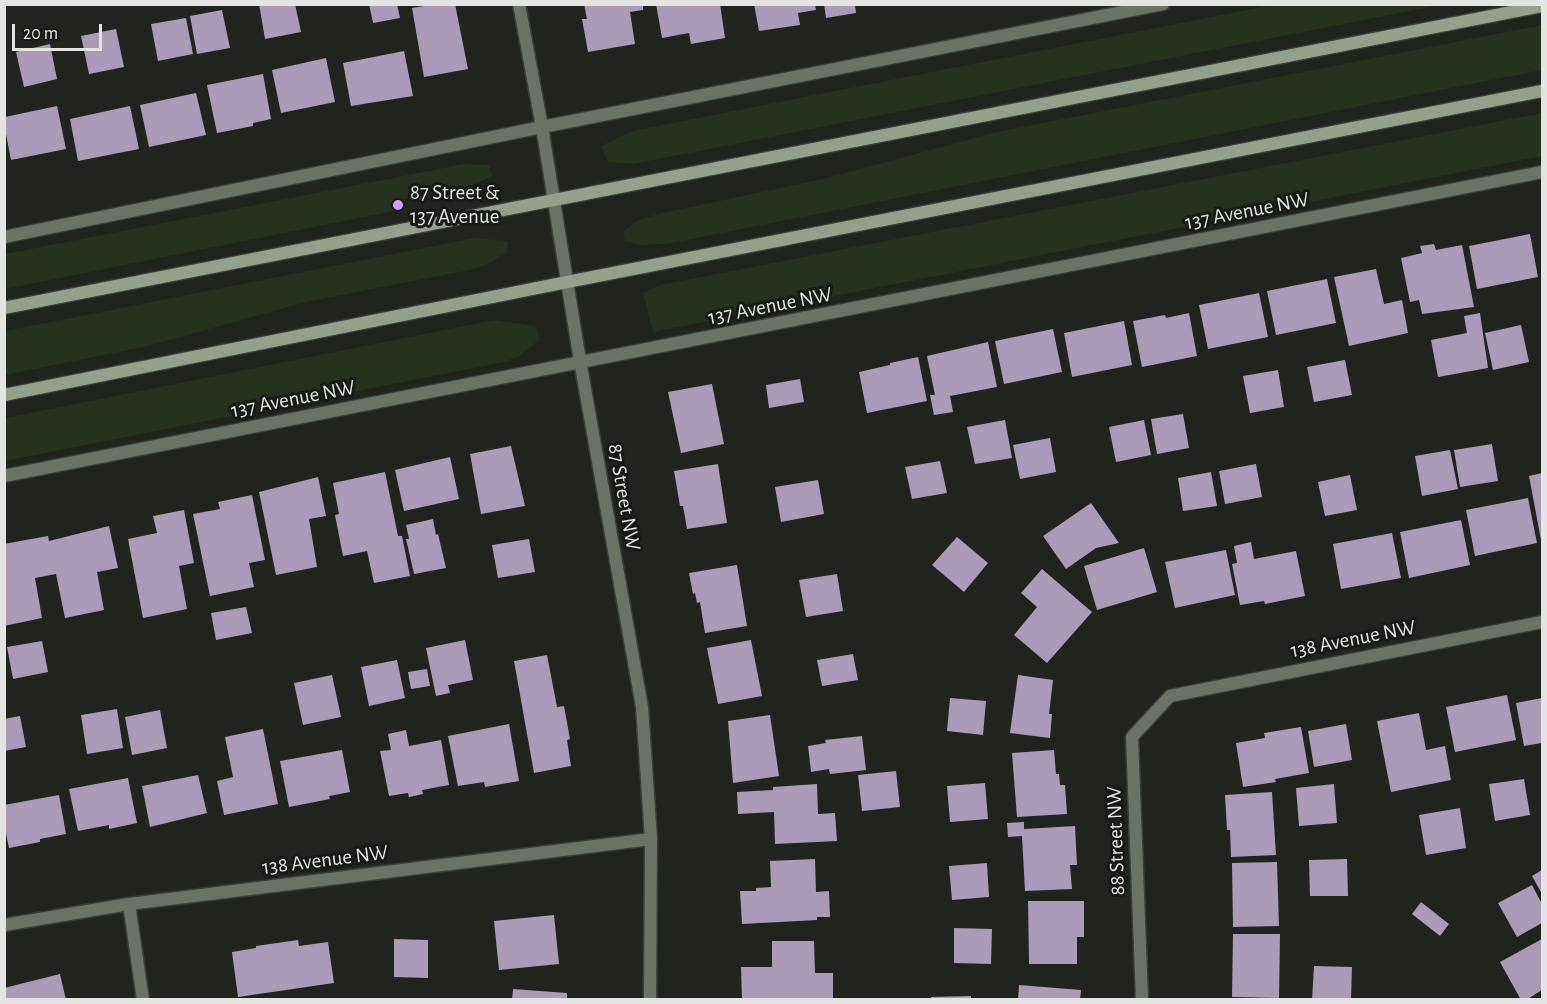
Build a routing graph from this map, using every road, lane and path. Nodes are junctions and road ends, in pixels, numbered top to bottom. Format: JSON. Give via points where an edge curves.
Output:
{"nodes":[{"id":1,"x":519,"y":4,"type":"edge"},
{"id":2,"x":1163,"y":4,"type":"edge"},
{"id":3,"x":1542,"y":6,"type":"edge"},
{"id":4,"x":1542,"y":91,"type":"edge"},
{"id":5,"x":542,"y":127,"type":"junction"},
{"id":6,"x":1542,"y":172,"type":"edge"},
{"id":7,"x":553,"y":200,"type":"junction"},
{"id":8,"x":4,"y":237,"type":"edge"},
{"id":9,"x":567,"y":282,"type":"junction"},
{"id":10,"x":4,"y":308,"type":"edge"},
{"id":11,"x":580,"y":361,"type":"junction"},
{"id":12,"x":4,"y":395,"type":"edge"},
{"id":13,"x":4,"y":476,"type":"edge"},
{"id":14,"x":1542,"y":622,"type":"edge"},
{"id":15,"x":1170,"y":696,"type":"joint"},
{"id":16,"x":651,"y":839,"type":"junction"},
{"id":17,"x":129,"y":904,"type":"junction"},
{"id":18,"x":4,"y":925,"type":"edge"},
{"id":19,"x":143,"y":999,"type":"edge"},
{"id":20,"x":650,"y":999,"type":"edge"},
{"id":21,"x":1142,"y":999,"type":"edge"}],
"edges":[{"from":1,"to":5,"type":"street","name":"87 Street NW"},
{"from":2,"to":5,"type":"street"},
{"from":3,"to":7,"type":"main road"},
{"from":4,"to":9,"type":"main road"},
{"from":5,"to":7,"type":"street","name":"87 Street NW"},
{"from":5,"to":8,"type":"street"},
{"from":6,"to":11,"type":"street","name":"137 Avenue NW"},
{"from":7,"to":9,"type":"street","name":"87 Street NW"},
{"from":7,"to":10,"type":"main road"},
{"from":9,"to":11,"type":"street","name":"87 Street NW"},
{"from":9,"to":12,"type":"main road"},
{"from":11,"to":13,"type":"street","name":"137 Avenue NW"},
{"from":11,"to":16,"type":"street","name":"87 Street NW","via":[[642,707]]},
{"from":14,"to":15,"type":"street","name":"138 Avenue NW"},
{"from":15,"to":21,"type":"street","name":"88 Street NW","via":[[1132,737]]},
{"from":16,"to":17,"type":"street","name":"138 Avenue NW"},
{"from":16,"to":20,"type":"street","name":"87 Street NW"},
{"from":17,"to":18,"type":"street","name":"138 Avenue NW"},
{"from":17,"to":19,"type":"street"}]}
